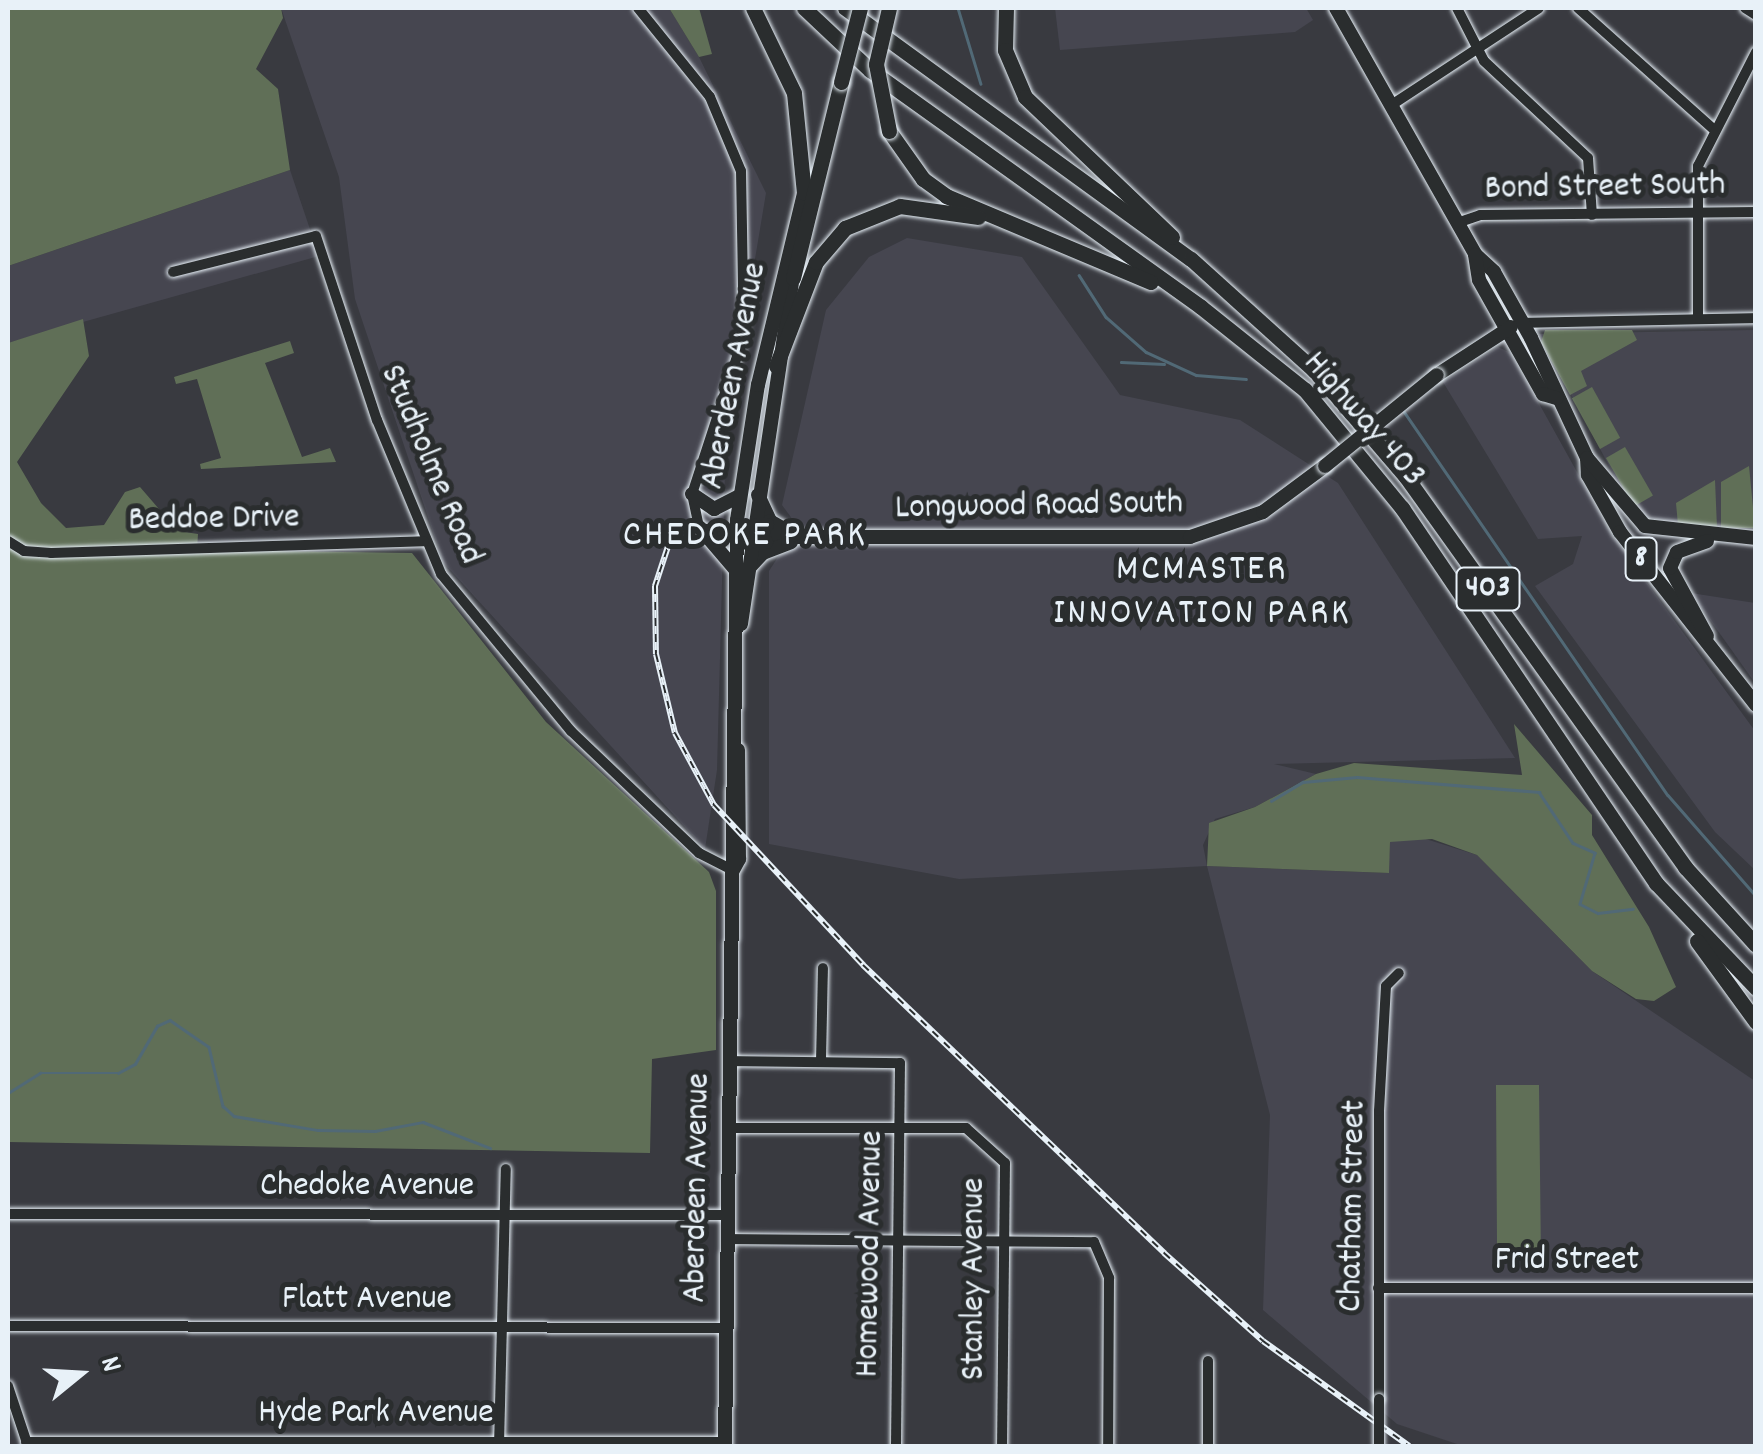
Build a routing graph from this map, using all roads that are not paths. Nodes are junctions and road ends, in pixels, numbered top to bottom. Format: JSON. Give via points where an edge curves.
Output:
{"nodes":[{"id":1,"x":638,"y":8,"type":"edge"},
{"id":2,"x":753,"y":8,"type":"edge"},
{"id":3,"x":804,"y":8,"type":"edge"},
{"id":4,"x":847,"y":8,"type":"edge"},
{"id":5,"x":860,"y":8,"type":"edge"},
{"id":6,"x":889,"y":8,"type":"edge"},
{"id":7,"x":1006,"y":8,"type":"edge"},
{"id":8,"x":1336,"y":8,"type":"edge"},
{"id":9,"x":1457,"y":8,"type":"edge"},
{"id":10,"x":1539,"y":8,"type":"edge"},
{"id":11,"x":1578,"y":8,"type":"edge"},
{"id":12,"x":1745,"y":8,"type":"edge"},
{"id":13,"x":1756,"y":15,"type":"edge"},
{"id":14,"x":1478,"y":49,"type":"junction"},
{"id":15,"x":1756,"y":52,"type":"edge"},
{"id":16,"x":935,"y":78,"type":"junction"},
{"id":17,"x":836,"y":79,"type":"junction"},
{"id":18,"x":1390,"y":106,"type":"junction"},
{"id":19,"x":1712,"y":128,"type":"junction"},
{"id":20,"x":804,"y":193,"type":"junction"},
{"id":21,"x":1698,"y":212,"type":"junction"},
{"id":22,"x":1756,"y":212,"type":"edge"},
{"id":23,"x":985,"y":216,"type":"junction"},
{"id":24,"x":1592,"y":216,"type":"junction"},
{"id":25,"x":1457,"y":223,"type":"junction"},
{"id":26,"x":1474,"y":254,"type":"junction"},
{"id":27,"x":1191,"y":259,"type":"junction"},
{"id":28,"x":174,"y":272,"type":"dead end"},
{"id":29,"x":793,"y":278,"type":"joint"},
{"id":30,"x":1201,"y":307,"type":"junction"},
{"id":31,"x":1698,"y":318,"type":"junction"},
{"id":32,"x":1756,"y":318,"type":"edge"},
{"id":33,"x":1522,"y":323,"type":"junction"},
{"id":34,"x":1507,"y":329,"type":"junction"},
{"id":35,"x":776,"y":366,"type":"junction"},
{"id":36,"x":1556,"y":398,"type":"junction"},
{"id":37,"x":1587,"y":458,"type":"junction"},
{"id":38,"x":757,"y":484,"type":"junction"},
{"id":39,"x":692,"y":494,"type":"junction"},
{"id":40,"x":740,"y":496,"type":"junction"},
{"id":41,"x":699,"y":527,"type":"junction"},
{"id":42,"x":743,"y":537,"type":"junction"},
{"id":43,"x":800,"y":538,"type":"junction"},
{"id":44,"x":1722,"y":538,"type":"junction"},
{"id":45,"x":1756,"y":538,"type":"edge"},
{"id":46,"x":8,"y":541,"type":"edge"},
{"id":47,"x":424,"y":541,"type":"junction"},
{"id":48,"x":741,"y":570,"type":"junction"},
{"id":49,"x":1712,"y":651,"type":"junction"},
{"id":50,"x":1756,"y":706,"type":"edge"},
{"id":51,"x":734,"y":870,"type":"junction"},
{"id":52,"x":1685,"y":920,"type":"junction"},
{"id":53,"x":1756,"y":945,"type":"edge"},
{"id":54,"x":823,"y":968,"type":"dead end"},
{"id":55,"x":1399,"y":973,"type":"dead end"},
{"id":56,"x":1756,"y":988,"type":"edge"},
{"id":57,"x":1756,"y":1022,"type":"edge"},
{"id":58,"x":729,"y":1062,"type":"junction"},
{"id":59,"x":821,"y":1062,"type":"junction"},
{"id":60,"x":728,"y":1128,"type":"junction"},
{"id":61,"x":900,"y":1130,"type":"junction"},
{"id":62,"x":506,"y":1169,"type":"dead end"},
{"id":63,"x":8,"y":1214,"type":"edge"},
{"id":64,"x":727,"y":1214,"type":"junction"},
{"id":65,"x":505,"y":1215,"type":"junction"},
{"id":66,"x":899,"y":1238,"type":"junction"},
{"id":67,"x":1006,"y":1238,"type":"junction"},
{"id":68,"x":728,"y":1239,"type":"junction"},
{"id":69,"x":1378,"y":1288,"type":"junction"},
{"id":70,"x":1756,"y":1288,"type":"edge"},
{"id":71,"x":8,"y":1326,"type":"edge"},
{"id":72,"x":502,"y":1328,"type":"junction"},
{"id":73,"x":726,"y":1328,"type":"junction"},
{"id":74,"x":1208,"y":1361,"type":"dead end"},
{"id":75,"x":8,"y":1386,"type":"edge"},
{"id":76,"x":27,"y":1444,"type":"edge"},
{"id":77,"x":499,"y":1444,"type":"edge"},
{"id":78,"x":725,"y":1444,"type":"edge"},
{"id":79,"x":896,"y":1446,"type":"edge"},
{"id":80,"x":1002,"y":1446,"type":"edge"},
{"id":81,"x":1108,"y":1446,"type":"edge"},
{"id":82,"x":1208,"y":1446,"type":"edge"},
{"id":83,"x":1379,"y":1446,"type":"edge"}],
"edges":[{"from":1,"to":39,"type":"street","via":[[720,114],[744,190],[744,335]]},
{"from":2,"to":20,"type":"highway","via":[[794,94]]},
{"from":3,"to":30,"type":"highway","name":"Highway 403","number":"403","via":[[870,70]]},
{"from":4,"to":16,"type":"highway","name":"Highway 403","number":"403"},
{"from":4,"to":17,"type":"highway"},
{"from":5,"to":16,"type":"highway"},
{"from":5,"to":17,"type":"highway","bridge":true},
{"from":6,"to":23,"type":"highway","bridge":true,"via":[[876,64],[889,131],[923,179]]},
{"from":7,"to":27,"type":"highway","via":[[1004,50],[1025,97]]},
{"from":8,"to":18,"type":"main road","number":"8"},
{"from":9,"to":14,"type":"street"},
{"from":10,"to":14,"type":"street"},
{"from":11,"to":19,"type":"street"},
{"from":12,"to":13,"type":"street"},
{"from":14,"to":18,"type":"street"},
{"from":14,"to":24,"type":"street","via":[[1588,158]]},
{"from":15,"to":19,"type":"street"},
{"from":16,"to":27,"type":"highway","name":"Highway 403","number":"403"},
{"from":17,"to":20,"type":"highway"},
{"from":17,"to":29,"type":"highway"},
{"from":18,"to":25,"type":"main road","number":"8"},
{"from":19,"to":21,"type":"street","via":[[1698,166]]},
{"from":20,"to":40,"type":"main road","name":"Aberdeen Avenue","via":[[758,385]]},
{"from":21,"to":22,"type":"street","name":"Bond Street South"},
{"from":21,"to":24,"type":"street","name":"Bond Street South"},
{"from":21,"to":31,"type":"street"},
{"from":23,"to":30,"type":"highway","via":[[1099,257]]},
{"from":23,"to":35,"type":"highway","via":[[900,206],[845,228],[816,262]]},
{"from":24,"to":25,"type":"street","name":"Bond Street South","via":[[1480,215]]},
{"from":25,"to":26,"type":"main road","number":"8"},
{"from":26,"to":33,"type":"main road","number":"8","via":[[1494,272]]},
{"from":26,"to":34,"type":"main road","number":"8"},
{"from":27,"to":53,"type":"highway","name":"Highway 403","number":"403","via":[[1291,346],[1374,436],[1685,866]]},
{"from":28,"to":47,"type":"street","name":"Studholme Road","via":[[316,236]]},
{"from":29,"to":35,"type":"main road","name":"Aberdeen Avenue"},
{"from":30,"to":52,"type":"highway","name":"Highway 403","number":"403","via":[[1304,390],[1365,458]]},
{"from":31,"to":32,"type":"street","name":"Longwood Road South"},
{"from":31,"to":33,"type":"street","name":"Longwood Road South"},
{"from":33,"to":34,"type":"main road","name":"Longwood Road South"},
{"from":33,"to":36,"type":"main road","number":"8","via":[[1557,387]]},
{"from":34,"to":36,"type":"main road","number":"8","via":[[1543,394]]},
{"from":34,"to":43,"type":"main road","name":"Longwood Road South","bridge":true,"via":[[1436,375],[1263,512],[1190,537]]},
{"from":35,"to":38,"type":"main road","name":"Aberdeen Avenue"},
{"from":36,"to":37,"type":"main road","number":"8"},
{"from":37,"to":44,"type":"main road","via":[[1645,526]]},
{"from":37,"to":49,"type":"main road","number":"8","via":[[1588,475],[1620,532]]},
{"from":38,"to":42,"type":"main road","name":"Aberdeen Avenue"},
{"from":38,"to":43,"type":"main road","via":[[770,521]]},
{"from":39,"to":40,"type":"main road","via":[[718,510]]},
{"from":39,"to":41,"type":"street"},
{"from":40,"to":42,"type":"main road","name":"Aberdeen Avenue"},
{"from":41,"to":42,"type":"street","name":"Longwood Road South"},
{"from":41,"to":48,"type":"main road"},
{"from":42,"to":43,"type":"main road","name":"Longwood Road South"},
{"from":42,"to":48,"type":"main road","name":"Aberdeen Avenue"},
{"from":43,"to":48,"type":"main road"},
{"from":44,"to":45,"type":"main road"},
{"from":44,"to":49,"type":"main road","via":[[1686,545],[1670,568]]},
{"from":46,"to":47,"type":"street","name":"Beddoe Drive","via":[[24,551],[51,552]]},
{"from":47,"to":51,"type":"street","name":"Studholme Road","via":[[441,574],[542,700],[700,853]]},
{"from":48,"to":51,"type":"main road","name":"Aberdeen Avenue","via":[[740,859]]},
{"from":49,"to":50,"type":"main road","number":"8"},
{"from":51,"to":58,"type":"main road","name":"Aberdeen Avenue"},
{"from":52,"to":56,"type":"highway","name":"Highway 403","number":"403"},
{"from":52,"to":57,"type":"highway"},
{"from":54,"to":59,"type":"street"},
{"from":55,"to":69,"type":"street","name":"Chatham Street","via":[[1386,986]]},
{"from":58,"to":59,"type":"street"},
{"from":58,"to":60,"type":"main road","name":"Aberdeen Avenue"},
{"from":59,"to":61,"type":"street","name":"Homewood Avenue","via":[[900,1063]]},
{"from":60,"to":61,"type":"street"},
{"from":60,"to":64,"type":"main road","name":"Aberdeen Avenue"},
{"from":61,"to":66,"type":"street","name":"Homewood Avenue"},
{"from":61,"to":67,"type":"street","name":"Stanley Avenue","via":[[966,1128],[1008,1168]]},
{"from":62,"to":65,"type":"street"},
{"from":63,"to":65,"type":"street","name":"Chedoke Avenue"},
{"from":64,"to":65,"type":"street","name":"Chedoke Avenue"},
{"from":64,"to":68,"type":"main road","name":"Aberdeen Avenue"},
{"from":65,"to":72,"type":"street"},
{"from":66,"to":67,"type":"street"},
{"from":66,"to":68,"type":"street"},
{"from":66,"to":79,"type":"street","name":"Homewood Avenue"},
{"from":67,"to":80,"type":"street","name":"Stanley Avenue"},
{"from":67,"to":81,"type":"street","via":[[1094,1242],[1109,1278]]},
{"from":68,"to":73,"type":"main road","name":"Aberdeen Avenue"},
{"from":69,"to":70,"type":"street","name":"Frid Street"},
{"from":69,"to":83,"type":"street","name":"Chatham Street","bridge":true},
{"from":71,"to":72,"type":"street","name":"Flatt Avenue"},
{"from":72,"to":73,"type":"street","name":"Flatt Avenue"},
{"from":72,"to":77,"type":"street"},
{"from":73,"to":78,"type":"main road","name":"Aberdeen Avenue"},
{"from":74,"to":82,"type":"street"},
{"from":75,"to":76,"type":"street"},
{"from":76,"to":77,"type":"street","name":"Hyde Park Avenue"},
{"from":77,"to":78,"type":"street","name":"Hyde Park Avenue"}]}
